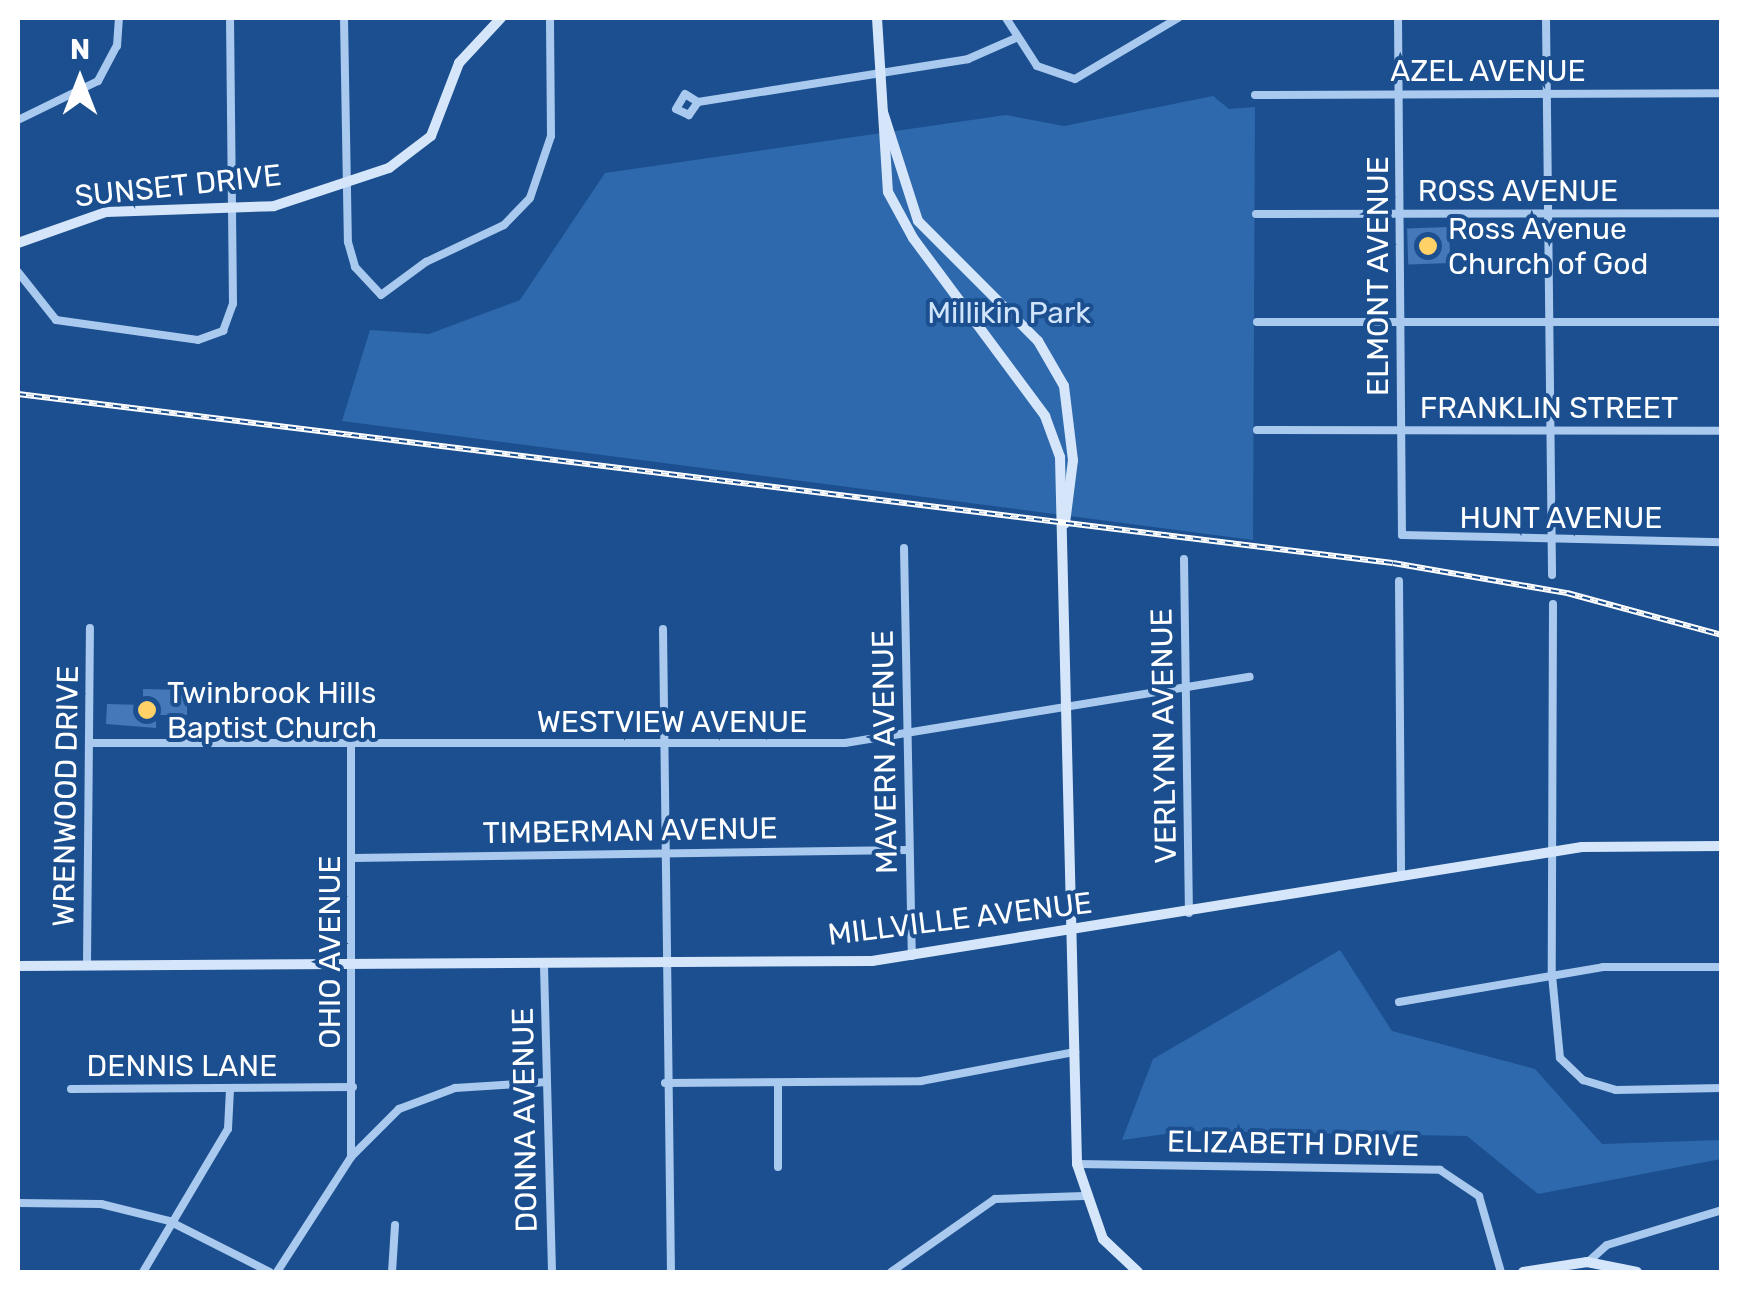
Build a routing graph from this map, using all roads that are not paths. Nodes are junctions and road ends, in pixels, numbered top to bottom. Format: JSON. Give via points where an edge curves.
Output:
{"nodes":[{"id":1,"x":119,"y":18,"type":"edge"},
{"id":2,"x":230,"y":18,"type":"edge"},
{"id":3,"x":344,"y":18,"type":"edge"},
{"id":4,"x":502,"y":18,"type":"edge"},
{"id":5,"x":550,"y":18,"type":"edge"},
{"id":6,"x":877,"y":18,"type":"edge"},
{"id":7,"x":1006,"y":18,"type":"edge"},
{"id":8,"x":1178,"y":18,"type":"edge"},
{"id":9,"x":1398,"y":18,"type":"edge"},
{"id":10,"x":1546,"y":18,"type":"edge"},
{"id":11,"x":1016,"y":38,"type":"junction"},
{"id":12,"x":876,"y":74,"type":"junction"},
{"id":13,"x":1546,"y":93,"type":"junction"},
{"id":14,"x":1722,"y":93,"type":"edge"},
{"id":15,"x":1399,"y":94,"type":"junction"},
{"id":16,"x":1255,"y":95,"type":"dead end"},
{"id":17,"x":698,"y":102,"type":"dead end"},
{"id":18,"x":880,"y":107,"type":"junction"},
{"id":19,"x":18,"y":120,"type":"edge"},
{"id":20,"x":346,"y":183,"type":"junction"},
{"id":21,"x":232,"y":210,"type":"junction"},
{"id":22,"x":1548,"y":212,"type":"junction"},
{"id":23,"x":1722,"y":212,"type":"edge"},
{"id":24,"x":1256,"y":214,"type":"dead end"},
{"id":25,"x":1401,"y":214,"type":"junction"},
{"id":26,"x":18,"y":244,"type":"edge"},
{"id":27,"x":18,"y":272,"type":"edge"},
{"id":28,"x":1401,"y":321,"type":"junction"},
{"id":29,"x":1550,"y":321,"type":"junction"},
{"id":30,"x":1256,"y":322,"type":"dead end"},
{"id":31,"x":1722,"y":322,"type":"edge"},
{"id":32,"x":1257,"y":430,"type":"dead end"},
{"id":33,"x":1400,"y":430,"type":"junction"},
{"id":34,"x":1550,"y":431,"type":"junction"},
{"id":35,"x":1722,"y":431,"type":"edge"},
{"id":36,"x":1065,"y":522,"type":"junction"},
{"id":37,"x":1402,"y":535,"type":"joint"},
{"id":38,"x":1552,"y":540,"type":"junction"},
{"id":39,"x":1722,"y":542,"type":"edge"},
{"id":40,"x":904,"y":548,"type":"dead end"},
{"id":41,"x":1184,"y":558,"type":"dead end"},
{"id":42,"x":1552,"y":575,"type":"dead end"},
{"id":43,"x":1399,"y":581,"type":"dead end"},
{"id":44,"x":1553,"y":604,"type":"dead end"},
{"id":45,"x":90,"y":628,"type":"dead end"},
{"id":46,"x":663,"y":630,"type":"dead end"},
{"id":47,"x":1250,"y":677,"type":"dead end"},
{"id":48,"x":1187,"y":690,"type":"junction"},
{"id":49,"x":1065,"y":709,"type":"junction"},
{"id":50,"x":906,"y":736,"type":"junction"},
{"id":51,"x":89,"y":743,"type":"junction"},
{"id":52,"x":662,"y":745,"type":"junction"},
{"id":53,"x":351,"y":746,"type":"junction"},
{"id":54,"x":1722,"y":846,"type":"edge"},
{"id":55,"x":908,"y":850,"type":"junction"},
{"id":56,"x":1552,"y":852,"type":"junction"},
{"id":57,"x":662,"y":853,"type":"junction"},
{"id":58,"x":352,"y":858,"type":"junction"},
{"id":59,"x":1402,"y":877,"type":"junction"},
{"id":60,"x":1189,"y":912,"type":"junction"},
{"id":61,"x":1071,"y":931,"type":"junction"},
{"id":62,"x":912,"y":956,"type":"junction"},
{"id":63,"x":664,"y":964,"type":"junction"},
{"id":64,"x":87,"y":965,"type":"junction"},
{"id":65,"x":18,"y":966,"type":"edge"},
{"id":66,"x":544,"y":966,"type":"junction"},
{"id":67,"x":1722,"y":967,"type":"edge"},
{"id":68,"x":354,"y":968,"type":"junction"},
{"id":69,"x":1552,"y":975,"type":"junction"},
{"id":70,"x":1399,"y":1002,"type":"dead end"},
{"id":71,"x":1075,"y":1052,"type":"junction"},
{"id":72,"x":548,"y":1082,"type":"junction"},
{"id":73,"x":778,"y":1082,"type":"junction"},
{"id":74,"x":665,"y":1083,"type":"junction"},
{"id":75,"x":352,"y":1086,"type":"junction"},
{"id":76,"x":1722,"y":1088,"type":"edge"},
{"id":77,"x":71,"y":1089,"type":"dead end"},
{"id":78,"x":230,"y":1089,"type":"junction"},
{"id":79,"x":351,"y":1157,"type":"junction"},
{"id":80,"x":1077,"y":1164,"type":"junction"},
{"id":81,"x":778,"y":1168,"type":"dead end"},
{"id":82,"x":1084,"y":1196,"type":"junction"},
{"id":83,"x":18,"y":1202,"type":"edge"},
{"id":84,"x":1722,"y":1210,"type":"edge"},
{"id":85,"x":169,"y":1221,"type":"junction"},
{"id":86,"x":395,"y":1225,"type":"dead end"},
{"id":87,"x":1587,"y":1262,"type":"junction"},
{"id":88,"x":143,"y":1272,"type":"edge"},
{"id":89,"x":270,"y":1272,"type":"edge"},
{"id":90,"x":278,"y":1272,"type":"edge"},
{"id":91,"x":392,"y":1272,"type":"edge"},
{"id":92,"x":552,"y":1272,"type":"edge"},
{"id":93,"x":672,"y":1272,"type":"edge"},
{"id":94,"x":891,"y":1272,"type":"edge"},
{"id":95,"x":1138,"y":1272,"type":"edge"},
{"id":96,"x":1501,"y":1272,"type":"edge"},
{"id":97,"x":1523,"y":1272,"type":"edge"},
{"id":98,"x":1637,"y":1272,"type":"edge"}],
"edges":[{"from":1,"to":19,"type":"street","via":[[116,46],[98,81]]},
{"from":2,"to":21,"type":"street"},
{"from":3,"to":20,"type":"street"},
{"from":4,"to":20,"type":"street","name":"SUNSET DRIVE","via":[[459,63],[417,152]]},
{"from":5,"to":20,"type":"street","via":[[551,136],[530,198],[504,225],[426,262],[381,295],[350,256]]},
{"from":6,"to":12,"type":"street"},
{"from":7,"to":11,"type":"street"},
{"from":8,"to":11,"type":"street","via":[[1075,79],[1048,74]]},
{"from":9,"to":15,"type":"street","name":"ELMONT AVENUE"},
{"from":10,"to":13,"type":"street"},
{"from":11,"to":12,"type":"street","via":[[968,58]]},
{"from":12,"to":17,"type":"street"},
{"from":12,"to":18,"type":"street"},
{"from":13,"to":14,"type":"street","name":"AZEL AVENUE"},
{"from":13,"to":15,"type":"street","name":"AZEL AVENUE"},
{"from":13,"to":22,"type":"street"},
{"from":15,"to":16,"type":"street","name":"AZEL AVENUE"},
{"from":15,"to":25,"type":"street","name":"ELMONT AVENUE"},
{"from":18,"to":36,"type":"street","via":[[888,192],[1045,416],[1060,457]]},
{"from":18,"to":36,"type":"street","via":[[918,221],[1038,341],[1064,386],[1074,460]]},
{"from":20,"to":21,"type":"street","name":"SUNSET DRIVE"},
{"from":21,"to":26,"type":"street","name":"SUNSET DRIVE","via":[[106,212]]},
{"from":21,"to":27,"type":"street","via":[[233,304],[212,338],[56,320]]},
{"from":22,"to":23,"type":"street","name":"ROSS AVENUE"},
{"from":22,"to":25,"type":"street","name":"ROSS AVENUE"},
{"from":22,"to":29,"type":"street"},
{"from":24,"to":25,"type":"street","name":"ROSS AVENUE"},
{"from":25,"to":28,"type":"street","name":"ELMONT AVENUE"},
{"from":28,"to":29,"type":"street"},
{"from":28,"to":30,"type":"street"},
{"from":28,"to":33,"type":"street","name":"ELMONT AVENUE"},
{"from":29,"to":31,"type":"street"},
{"from":29,"to":34,"type":"street"},
{"from":32,"to":33,"type":"street","name":"FRANKLIN STREET"},
{"from":33,"to":34,"type":"street","name":"FRANKLIN STREET"},
{"from":33,"to":37,"type":"street","name":"ELMONT AVENUE"},
{"from":34,"to":35,"type":"street","name":"FRANKLIN STREET"},
{"from":34,"to":38,"type":"street"},
{"from":36,"to":49,"type":"street"},
{"from":37,"to":38,"type":"street","name":"HUNT AVENUE"},
{"from":38,"to":39,"type":"street","name":"HUNT AVENUE"},
{"from":38,"to":42,"type":"street"},
{"from":40,"to":50,"type":"street","name":"MAVERN AVENUE"},
{"from":41,"to":48,"type":"street","name":"VERLYNN AVENUE"},
{"from":43,"to":59,"type":"street"},
{"from":44,"to":56,"type":"street"},
{"from":45,"to":51,"type":"street","name":"WRENWOOD DRIVE"},
{"from":46,"to":52,"type":"street"},
{"from":47,"to":48,"type":"street","name":"WESTVIEW AVENUE"},
{"from":48,"to":49,"type":"street","name":"WESTVIEW AVENUE"},
{"from":48,"to":60,"type":"street","name":"VERLYNN AVENUE"},
{"from":49,"to":50,"type":"street","name":"WESTVIEW AVENUE"},
{"from":49,"to":61,"type":"street"},
{"from":50,"to":52,"type":"street","name":"WESTVIEW AVENUE"},
{"from":50,"to":55,"type":"street","name":"MAVERN AVENUE"},
{"from":51,"to":53,"type":"street","name":"WESTVIEW AVENUE"},
{"from":51,"to":64,"type":"street","name":"WRENWOOD DRIVE"},
{"from":52,"to":53,"type":"street","name":"WESTVIEW AVENUE"},
{"from":52,"to":57,"type":"street"},
{"from":53,"to":58,"type":"street","name":"OHIO AVENUE"},
{"from":54,"to":56,"type":"street","name":"MILLVILLE AVENUE"},
{"from":55,"to":57,"type":"street","name":"TIMBERMAN AVENUE"},
{"from":55,"to":62,"type":"street","name":"MAVERN AVENUE"},
{"from":56,"to":59,"type":"street","name":"MILLVILLE AVENUE"},
{"from":56,"to":69,"type":"street"},
{"from":57,"to":58,"type":"street","name":"TIMBERMAN AVENUE"},
{"from":57,"to":63,"type":"street"},
{"from":58,"to":68,"type":"street","name":"OHIO AVENUE"},
{"from":59,"to":60,"type":"street","name":"MILLVILLE AVENUE"},
{"from":60,"to":61,"type":"street","name":"MILLVILLE AVENUE"},
{"from":61,"to":62,"type":"street","name":"MILLVILLE AVENUE"},
{"from":61,"to":71,"type":"street"},
{"from":62,"to":63,"type":"street","name":"MILLVILLE AVENUE"},
{"from":63,"to":66,"type":"street","name":"MILLVILLE AVENUE"},
{"from":63,"to":74,"type":"street"},
{"from":64,"to":65,"type":"street","name":"MILLVILLE AVENUE"},
{"from":64,"to":68,"type":"street","name":"MILLVILLE AVENUE"},
{"from":66,"to":68,"type":"street","name":"MILLVILLE AVENUE"},
{"from":66,"to":72,"type":"street","name":"DONNA AVENUE"},
{"from":67,"to":69,"type":"street","via":[[1603,967]]},
{"from":68,"to":75,"type":"street","name":"OHIO AVENUE"},
{"from":69,"to":70,"type":"street"},
{"from":69,"to":76,"type":"street","via":[[1560,1058],[1582,1080],[1616,1090]]},
{"from":71,"to":73,"type":"street","via":[[921,1080]]},
{"from":71,"to":80,"type":"street"},
{"from":72,"to":79,"type":"street","via":[[424,1096],[376,1128]]},
{"from":72,"to":92,"type":"street","name":"DONNA AVENUE"},
{"from":73,"to":74,"type":"street"},
{"from":73,"to":81,"type":"street"},
{"from":74,"to":93,"type":"street"},
{"from":75,"to":78,"type":"street","name":"DENNIS LANE"},
{"from":75,"to":79,"type":"street","name":"OHIO AVENUE"},
{"from":77,"to":78,"type":"street","name":"DENNIS LANE"},
{"from":78,"to":85,"type":"street","via":[[228,1129]]},
{"from":79,"to":90,"type":"street"},
{"from":80,"to":82,"type":"street"},
{"from":80,"to":96,"type":"street","name":"ELIZABETH DRIVE","via":[[1440,1170],[1479,1196]]},
{"from":82,"to":94,"type":"street","via":[[995,1199]]},
{"from":82,"to":95,"type":"street","via":[[1104,1239]]},
{"from":83,"to":85,"type":"street","via":[[101,1204]]},
{"from":84,"to":87,"type":"street","via":[[1607,1245]]},
{"from":85,"to":88,"type":"street"},
{"from":85,"to":89,"type":"street"},
{"from":86,"to":91,"type":"street"},
{"from":87,"to":97,"type":"street"},
{"from":87,"to":98,"type":"street"}]}
